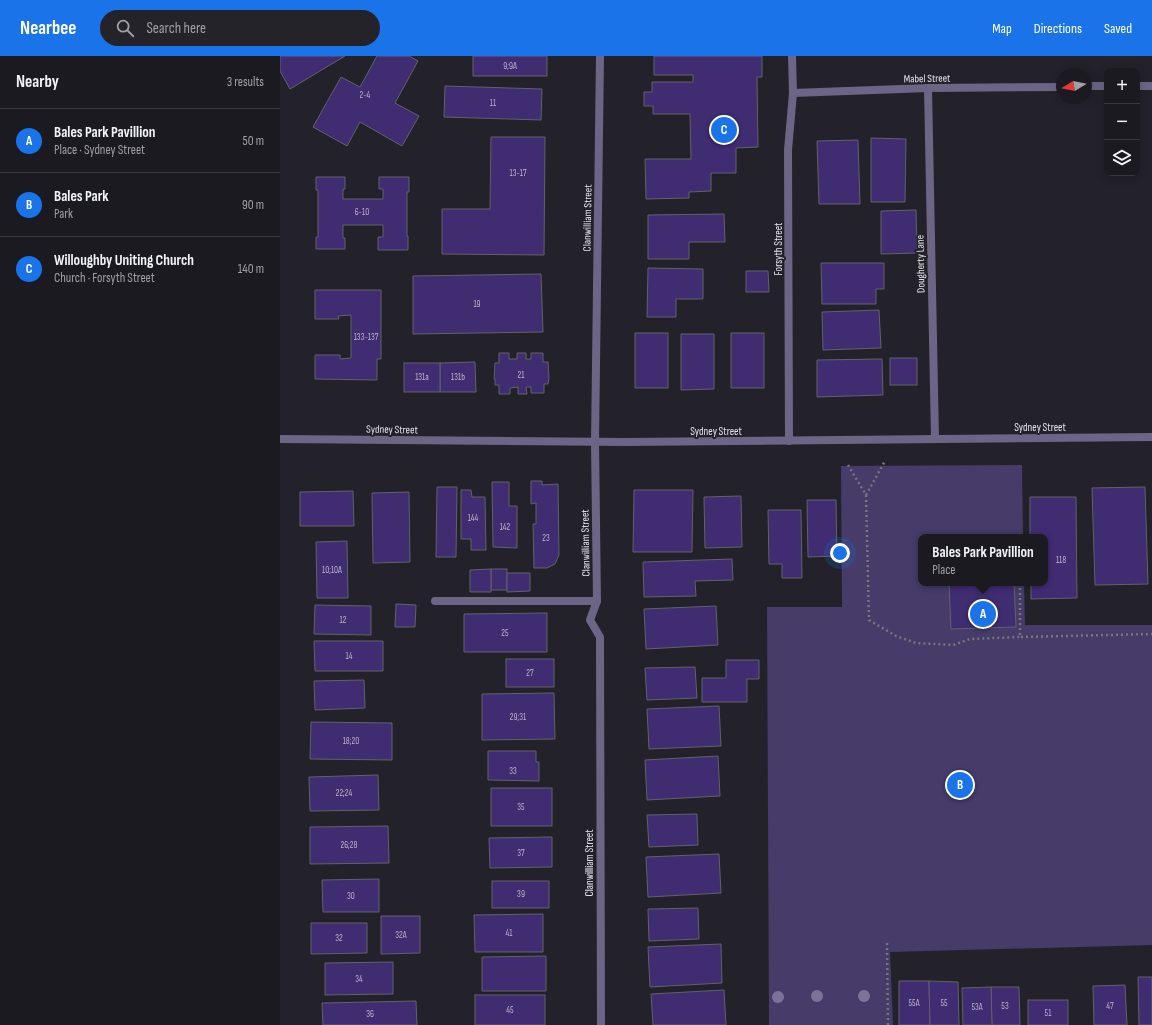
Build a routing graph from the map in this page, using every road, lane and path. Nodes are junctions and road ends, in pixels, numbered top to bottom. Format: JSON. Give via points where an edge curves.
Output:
{"nodes":[{"id":1,"x":600,"y":56,"type":"edge"},
{"id":2,"x":792,"y":56,"type":"edge"},
{"id":3,"x":1092,"y":86,"type":"edge"},
{"id":4,"x":1104,"y":86,"type":"edge"},
{"id":5,"x":1140,"y":86,"type":"edge"},
{"id":6,"x":1152,"y":86,"type":"edge"},
{"id":7,"x":1056,"y":87,"type":"edge"},
{"id":8,"x":928,"y":88,"type":"junction"},
{"id":9,"x":793,"y":94,"type":"junction"},
{"id":10,"x":1152,"y":437,"type":"edge"},
{"id":11,"x":280,"y":439,"type":"edge"},
{"id":12,"x":935,"y":439,"type":"junction"},
{"id":13,"x":789,"y":441,"type":"junction"},
{"id":14,"x":595,"y":442,"type":"junction"},
{"id":15,"x":885,"y":461,"type":"dead end"},
{"id":16,"x":848,"y":465,"type":"dead end"},
{"id":17,"x":866,"y":495,"type":"junction"},
{"id":18,"x":1020,"y":586,"type":"edge"},
{"id":19,"x":435,"y":601,"type":"dead end"},
{"id":20,"x":597,"y":601,"type":"junction"},
{"id":21,"x":1152,"y":634,"type":"edge"},
{"id":22,"x":1020,"y":637,"type":"junction"},
{"id":23,"x":887,"y":943,"type":"dead end"},
{"id":24,"x":601,"y":1025,"type":"edge"},
{"id":25,"x":888,"y":1025,"type":"edge"}],
"edges":[{"from":1,"to":14,"type":"street","name":"Clanwilliam Street"},
{"from":2,"to":9,"type":"street","name":"Forsyth Street"},
{"from":3,"to":4,"type":"street"},
{"from":5,"to":6,"type":"street"},
{"from":7,"to":8,"type":"street","name":"Mabel Street"},
{"from":8,"to":9,"type":"street","name":"Mabel Street"},
{"from":8,"to":12,"type":"street","name":"Dougherty Lane"},
{"from":9,"to":13,"type":"street","name":"Forsyth Street","via":[[788,150]]},
{"from":10,"to":12,"type":"street","name":"Sydney Street"},
{"from":11,"to":14,"type":"street","name":"Sydney Street"},
{"from":12,"to":13,"type":"street","name":"Sydney Street"},
{"from":13,"to":14,"type":"street","name":"Sydney Street"},
{"from":14,"to":20,"type":"street","name":"Clanwilliam Street"},
{"from":15,"to":17,"type":"path"},
{"from":16,"to":17,"type":"path"},
{"from":17,"to":22,"type":"path","via":[[869,620],[896,636],[916,643],[953,645],[970,639]]},
{"from":18,"to":22,"type":"path"},
{"from":19,"to":20,"type":"street"},
{"from":20,"to":24,"type":"street","name":"Clanwilliam Street","via":[[590,620],[600,637]]},
{"from":21,"to":22,"type":"path"},
{"from":23,"to":25,"type":"path"}]}
